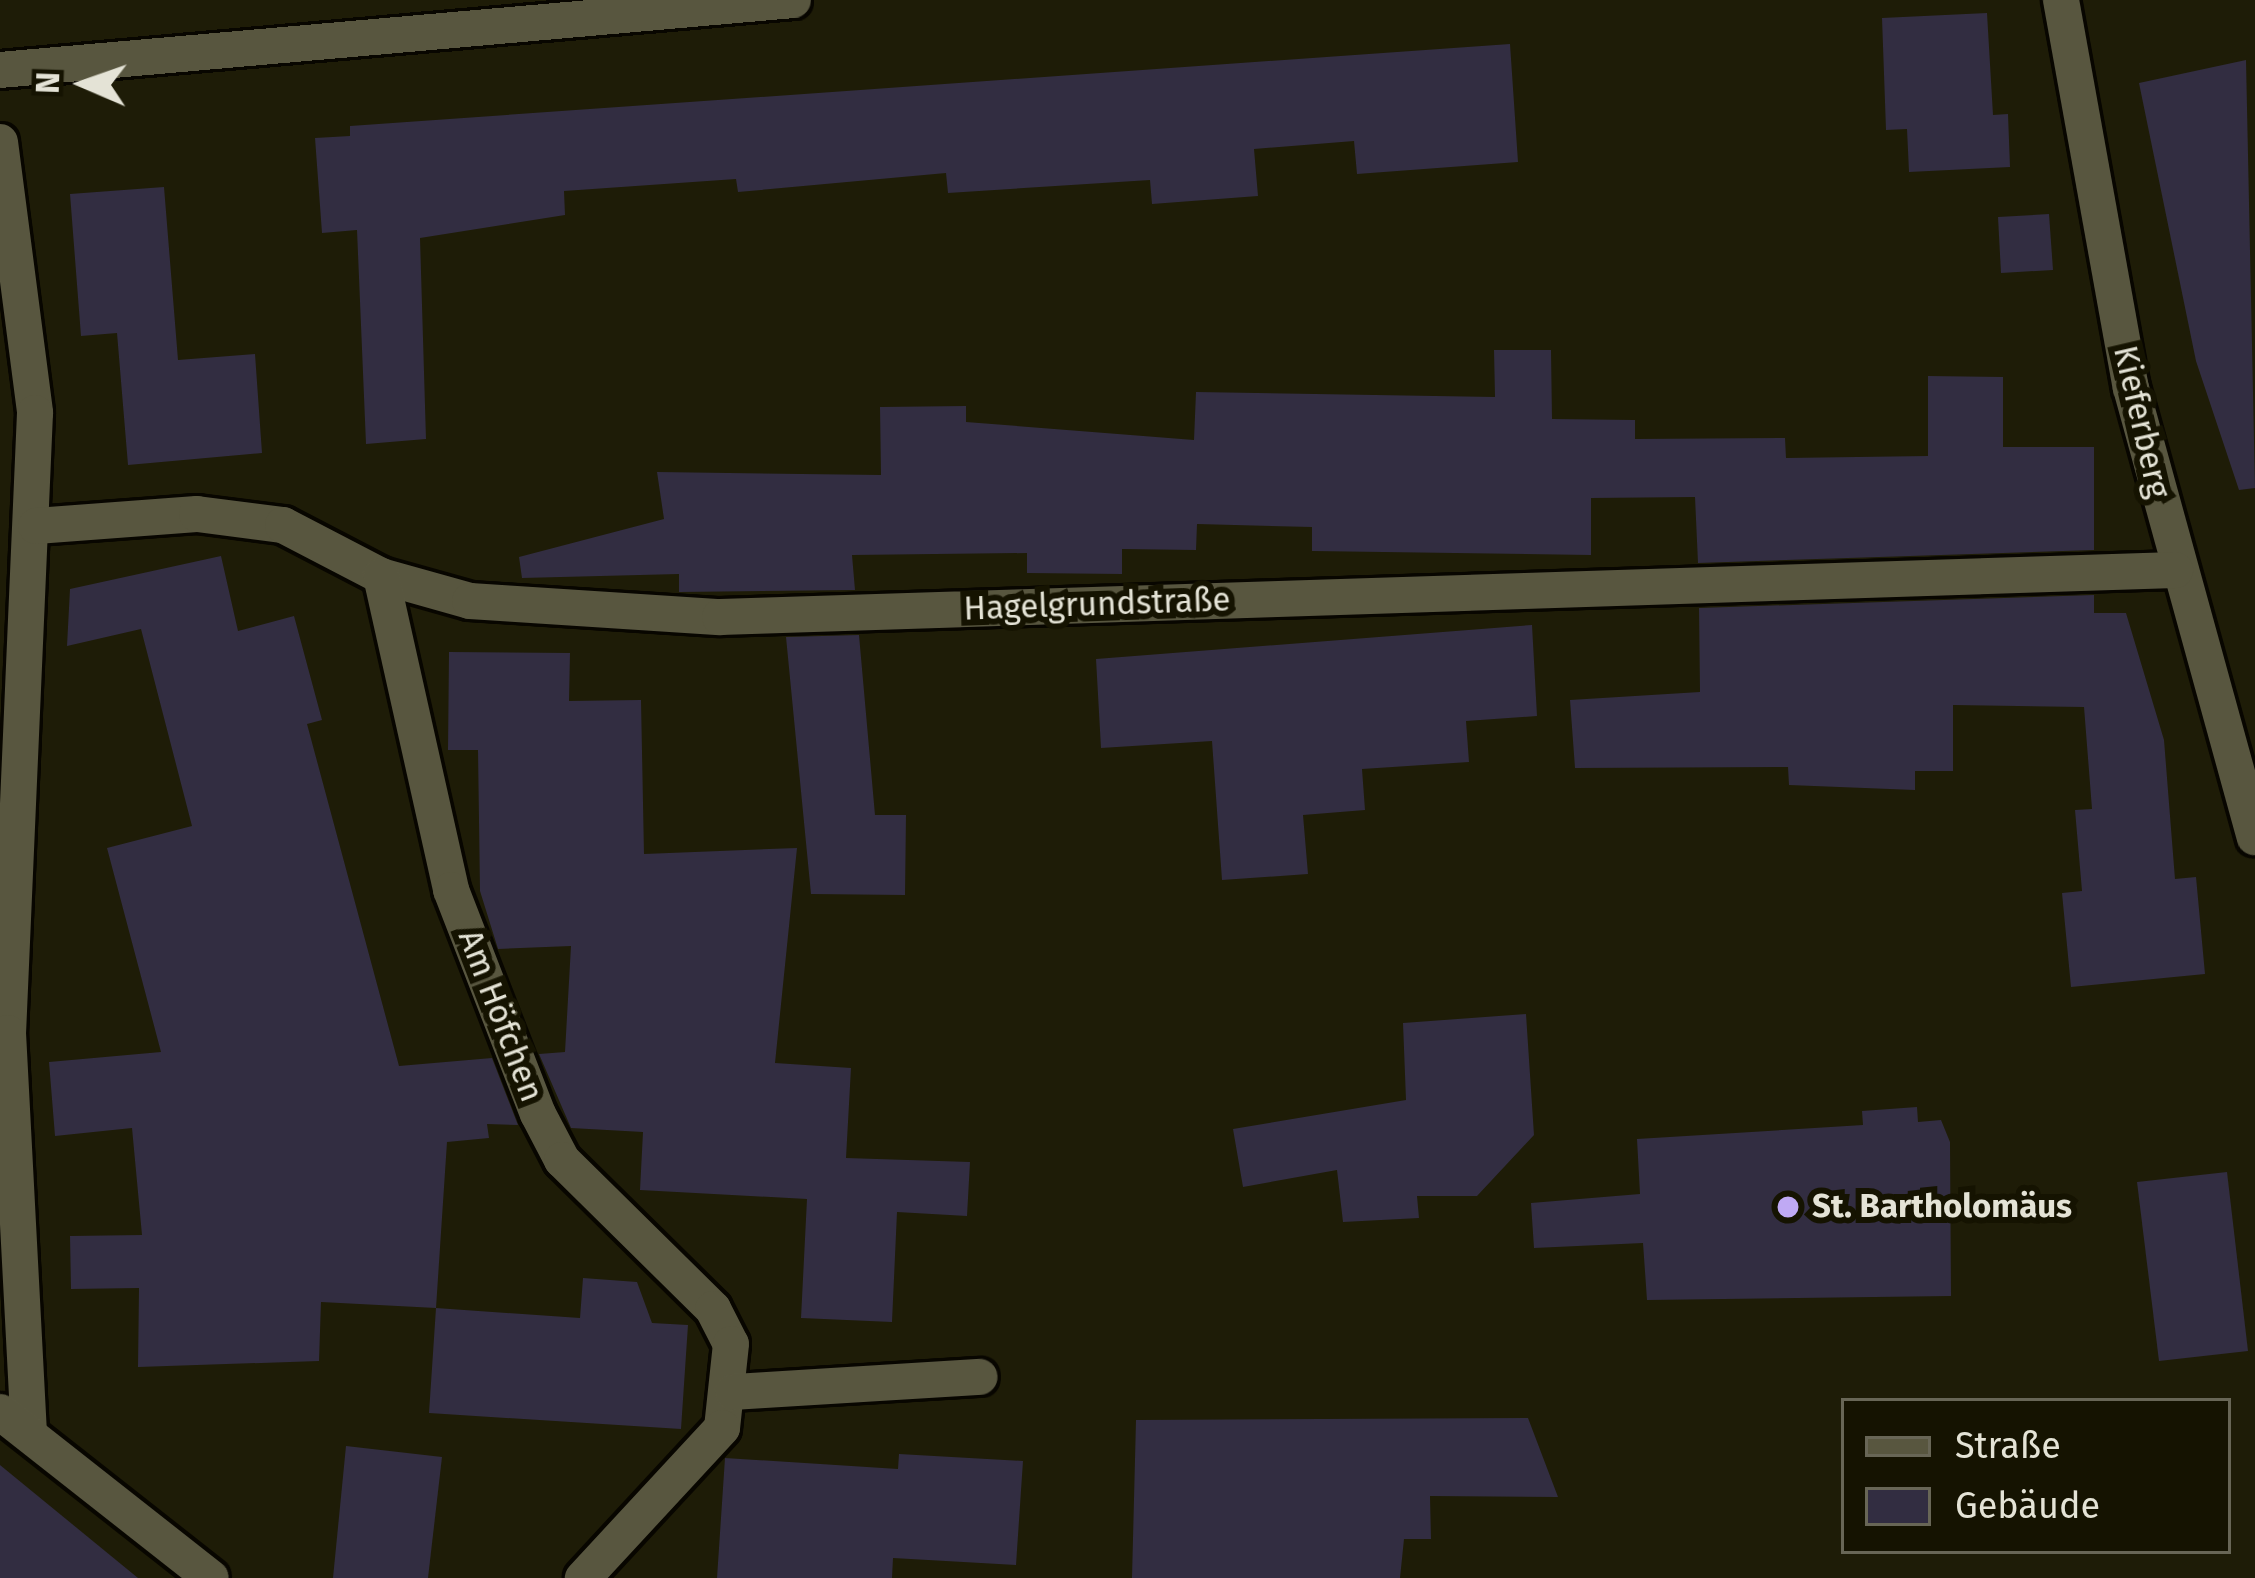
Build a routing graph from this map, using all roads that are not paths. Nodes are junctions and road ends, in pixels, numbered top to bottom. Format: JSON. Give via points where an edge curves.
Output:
{"nodes":[{"id":1,"x":793,"y":0,"type":"edge"},
{"id":2,"x":2061,"y":0,"type":"edge"},
{"id":3,"x":0,"y":70,"type":"edge"},
{"id":4,"x":0,"y":142,"type":"edge"},
{"id":5,"x":36,"y":526,"type":"junction"},
{"id":6,"x":2175,"y":569,"type":"junction"},
{"id":7,"x":381,"y":576,"type":"junction"},
{"id":8,"x":2255,"y":837,"type":"edge"},
{"id":9,"x":980,"y":1377,"type":"dead end"},
{"id":10,"x":733,"y":1392,"type":"junction"},
{"id":11,"x":15,"y":1421,"type":"edge"},
{"id":12,"x":211,"y":1578,"type":"edge"},
{"id":13,"x":583,"y":1578,"type":"edge"}],
"edges":[{"from":1,"to":3,"type":"street"},
{"from":2,"to":6,"type":"street","name":"Kieferberg"},
{"from":4,"to":5,"type":"street","via":[[35,413]]},
{"from":5,"to":7,"type":"street","name":"Hagelgrundstraße","via":[[196,514],[283,525]]},
{"from":5,"to":11,"type":"street","via":[[13,773]]},
{"from":6,"to":7,"type":"street","name":"Hagelgrundstraße","via":[[720,617],[470,601]]},
{"from":6,"to":8,"type":"street","name":"Kieferberg"},
{"from":7,"to":10,"type":"street","name":"Am Höfchen","via":[[452,890],[538,1114],[607,1212],[712,1309],[731,1344]]},
{"from":9,"to":10,"type":"street"},
{"from":10,"to":13,"type":"street","via":[[722,1428]]},
{"from":11,"to":12,"type":"street"}]}
